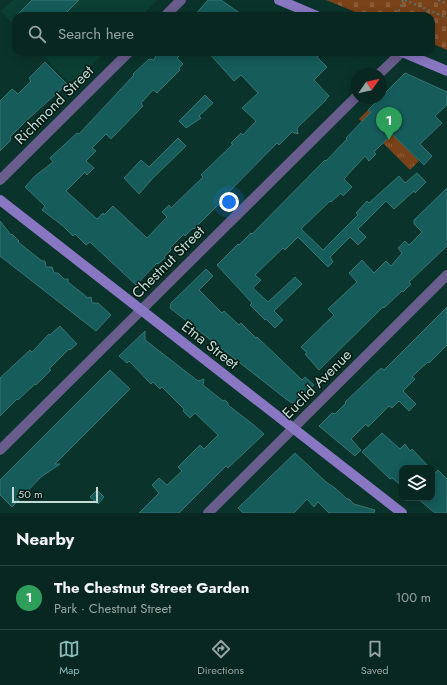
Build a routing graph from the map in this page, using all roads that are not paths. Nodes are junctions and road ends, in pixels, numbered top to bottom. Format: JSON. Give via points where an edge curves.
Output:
{"nodes":[{"id":1,"x":181,"y":0,"type":"edge"},
{"id":2,"x":279,"y":0,"type":"edge"},
{"id":3,"x":169,"y":12,"type":"edge"},
{"id":4,"x":308,"y":12,"type":"edge"},
{"id":5,"x":125,"y":56,"type":"edge"},
{"id":6,"x":398,"y":56,"type":"edge"},
{"id":7,"x":411,"y":56,"type":"edge"},
{"id":8,"x":385,"y":68,"type":"edge"},
{"id":9,"x":447,"y":71,"type":"edge"},
{"id":10,"x":351,"y":102,"type":"edge"},
{"id":11,"x":0,"y":180,"type":"edge"},
{"id":12,"x":0,"y":200,"type":"edge"},
{"id":13,"x":447,"y":275,"type":"edge"},
{"id":14,"x":141,"y":310,"type":"junction"},
{"id":15,"x":293,"y":428,"type":"junction"},
{"id":16,"x":0,"y":450,"type":"edge"},
{"id":17,"x":208,"y":513,"type":"edge"},
{"id":18,"x":402,"y":513,"type":"edge"}],
"edges":[{"from":1,"to":3,"type":"street"},
{"from":2,"to":4,"type":"main road"},
{"from":5,"to":11,"type":"street","name":"Richmond Street"},
{"from":6,"to":8,"type":"street"},
{"from":7,"to":9,"type":"main road"},
{"from":10,"to":14,"type":"street","name":"Chestnut Street"},
{"from":12,"to":14,"type":"main road","name":"Etna Street"},
{"from":13,"to":15,"type":"street","name":"Euclid Avenue"},
{"from":14,"to":15,"type":"main road","name":"Etna Street"},
{"from":14,"to":16,"type":"street","name":"Chestnut Street"},
{"from":15,"to":17,"type":"street","name":"Euclid Avenue"},
{"from":15,"to":18,"type":"main road","name":"Etna Street"}]}
